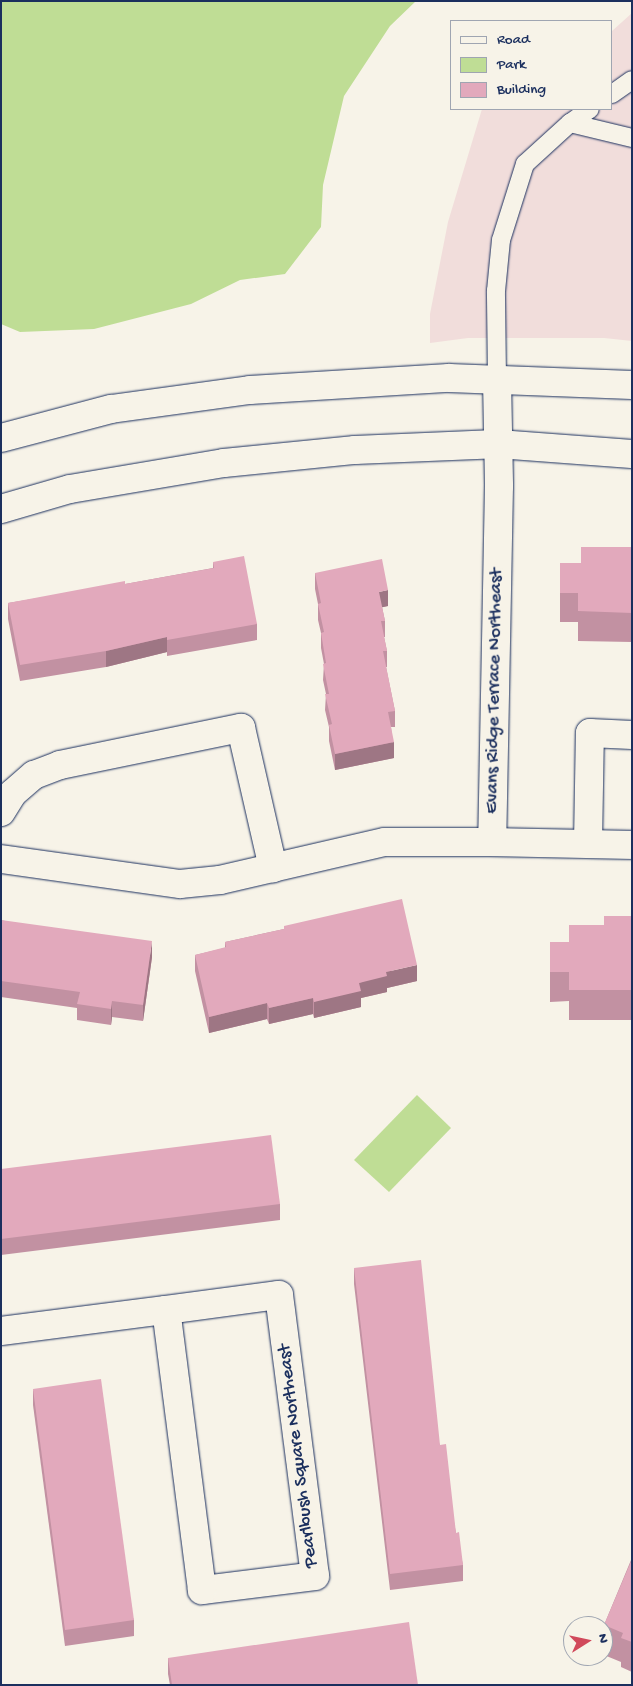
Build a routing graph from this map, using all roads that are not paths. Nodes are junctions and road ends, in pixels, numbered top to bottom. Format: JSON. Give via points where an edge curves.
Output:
{"nodes":[{"id":1,"x":632,"y":80,"type":"edge"},
{"id":2,"x":613,"y":93,"type":"edge"},
{"id":3,"x":589,"y":110,"type":"edge"},
{"id":4,"x":570,"y":123,"type":"junction"},
{"id":5,"x":632,"y":138,"type":"edge"},
{"id":6,"x":497,"y":379,"type":"junction"},
{"id":7,"x":632,"y":385,"type":"edge"},
{"id":8,"x":1,"y":438,"type":"edge"},
{"id":9,"x":498,"y":444,"type":"junction"},
{"id":10,"x":632,"y":454,"type":"edge"},
{"id":11,"x":1,"y":508,"type":"edge"},
{"id":12,"x":632,"y":734,"type":"edge"},
{"id":13,"x":1,"y":812,"type":"edge"},
{"id":14,"x":492,"y":842,"type":"junction"},
{"id":15,"x":588,"y":843,"type":"junction"},
{"id":16,"x":632,"y":844,"type":"edge"},
{"id":17,"x":1,"y":859,"type":"edge"},
{"id":18,"x":273,"y":868,"type":"junction"},
{"id":19,"x":166,"y":1310,"type":"junction"},
{"id":20,"x":1,"y":1331,"type":"edge"}],
"edges":[{"from":1,"to":2,"type":"lane"},
{"from":3,"to":4,"type":"lane"},
{"from":4,"to":5,"type":"lane"},
{"from":4,"to":6,"type":"lane","via":[[525,164],[501,240],[496,291]]},
{"from":6,"to":7,"type":"street"},
{"from":6,"to":8,"type":"street","via":[[375,380],[250,390],[111,409]]},
{"from":6,"to":9,"type":"street","name":"Evans Ridge Terrace Northeast"},
{"from":9,"to":10,"type":"street"},
{"from":9,"to":11,"type":"street","via":[[355,450],[224,463],[70,489]]},
{"from":9,"to":14,"type":"street","name":"Evans Ridge Terrace Northeast"},
{"from":12,"to":15,"type":"street","via":[[590,733]]},
{"from":13,"to":18,"type":"street","via":[[13,793],[34,775],[60,765],[241,728]]},
{"from":14,"to":15,"type":"street"},
{"from":14,"to":18,"type":"street","via":[[385,842]]},
{"from":15,"to":16,"type":"street"},
{"from":17,"to":18,"type":"street","via":[[180,884],[220,880]]},
{"from":19,"to":19,"type":"street","name":"Pearlbush Square Northeast","via":[[279,1295],[315,1576],[202,1590]]},
{"from":19,"to":20,"type":"street","name":"Pearlbush Square Northeast"}]}
